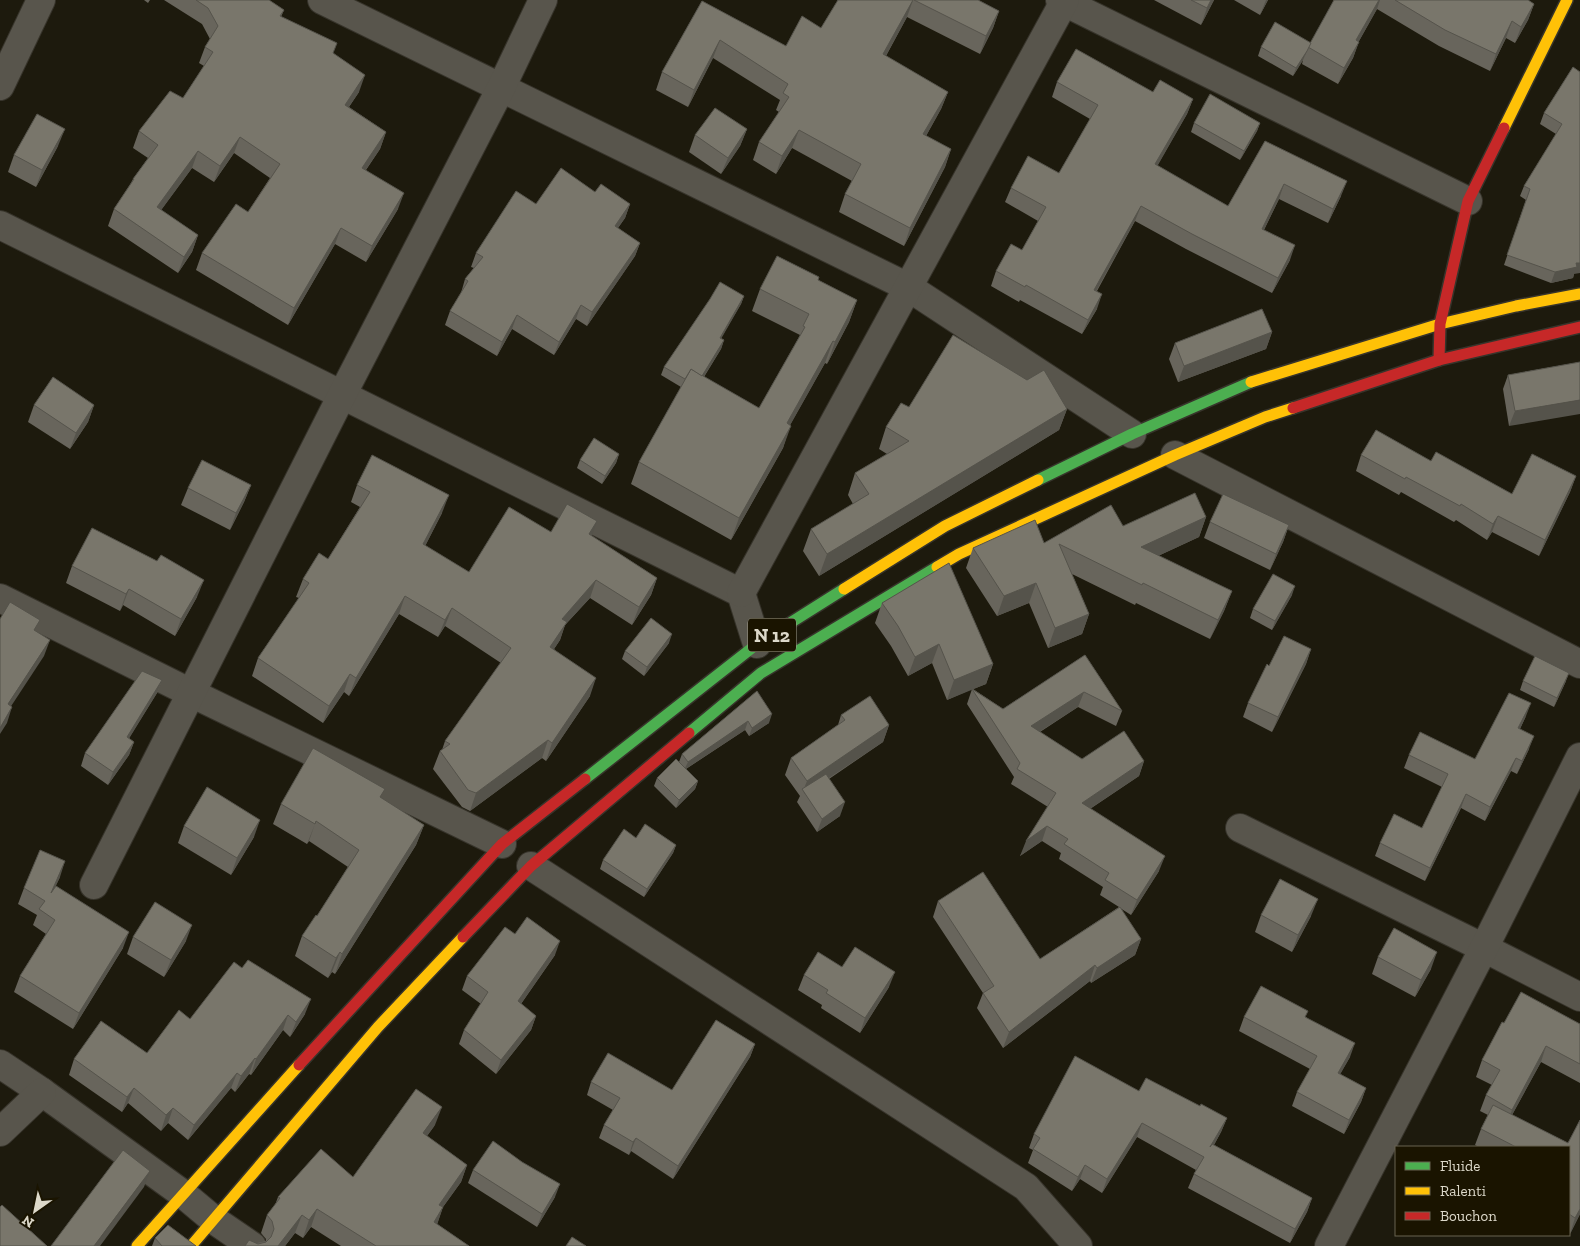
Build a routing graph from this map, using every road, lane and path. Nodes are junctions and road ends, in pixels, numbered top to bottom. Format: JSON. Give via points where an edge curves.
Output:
{"nodes":[{"id":1,"x":41,"y":0,"type":"edge"},
{"id":2,"x":322,"y":0,"type":"edge"},
{"id":3,"x":543,"y":0,"type":"edge"},
{"id":4,"x":1567,"y":0,"type":"edge"},
{"id":5,"x":1063,"y":1,"type":"edge"},
{"id":6,"x":0,"y":86,"type":"edge"},
{"id":7,"x":501,"y":88,"type":"junction"},
{"id":8,"x":1468,"y":201,"type":"junction"},
{"id":9,"x":0,"y":224,"type":"edge"},
{"id":10,"x":908,"y":287,"type":"junction"},
{"id":11,"x":1580,"y":294,"type":"edge"},
{"id":12,"x":1440,"y":324,"type":"junction"},
{"id":13,"x":1580,"y":327,"type":"edge"},
{"id":14,"x":1439,"y":360,"type":"junction"},
{"id":15,"x":342,"y":395,"type":"junction"},
{"id":16,"x":1132,"y":434,"type":"junction"},
{"id":17,"x":1175,"y":456,"type":"junction"},
{"id":18,"x":741,"y":593,"type":"junction"},
{"id":19,"x":0,"y":598,"type":"edge"},
{"id":20,"x":757,"y":644,"type":"junction"},
{"id":21,"x":1580,"y":664,"type":"edge"},
{"id":22,"x":191,"y":693,"type":"junction"},
{"id":23,"x":1580,"y":757,"type":"edge"},
{"id":24,"x":1240,"y":828,"type":"dead end"},
{"id":25,"x":502,"y":844,"type":"junction"},
{"id":26,"x":530,"y":866,"type":"junction"},
{"id":27,"x":94,"y":885,"type":"dead end"},
{"id":28,"x":1484,"y":948,"type":"junction"},
{"id":29,"x":1580,"y":997,"type":"edge"},
{"id":30,"x":0,"y":1064,"type":"edge"},
{"id":31,"x":42,"y":1092,"type":"junction"},
{"id":32,"x":0,"y":1132,"type":"edge"},
{"id":33,"x":183,"y":1194,"type":"junction"},
{"id":34,"x":214,"y":1220,"type":"junction"},
{"id":35,"x":137,"y":1246,"type":"edge"},
{"id":36,"x":191,"y":1246,"type":"edge"},
{"id":37,"x":252,"y":1246,"type":"edge"},
{"id":38,"x":1078,"y":1246,"type":"edge"},
{"id":39,"x":1329,"y":1246,"type":"edge"}],
"edges":[{"from":1,"to":6,"type":"street"},
{"from":2,"to":7,"type":"street"},
{"from":3,"to":7,"type":"street"},
{"from":4,"to":8,"type":"main road"},
{"from":5,"to":8,"type":"street"},
{"from":5,"to":10,"type":"street"},
{"from":7,"to":10,"type":"street"},
{"from":7,"to":15,"type":"street"},
{"from":8,"to":12,"type":"main road"},
{"from":9,"to":15,"type":"street"},
{"from":10,"to":16,"type":"street"},
{"from":10,"to":18,"type":"street"},
{"from":11,"to":12,"type":"main road","number":"N 12"},
{"from":12,"to":14,"type":"main road"},
{"from":12,"to":16,"type":"main road","number":"N 12","via":[[1258,379]]},
{"from":13,"to":14,"type":"main road","number":"N 12"},
{"from":14,"to":17,"type":"main road","number":"N 12","via":[[1265,417]]},
{"from":15,"to":18,"type":"street"},
{"from":15,"to":22,"type":"street"},
{"from":16,"to":20,"type":"main road","number":"N 12","via":[[945,526]]},
{"from":17,"to":21,"type":"street"},
{"from":17,"to":26,"type":"main road","number":"N 12","via":[[959,554],[761,673]]},
{"from":18,"to":20,"type":"street"},
{"from":19,"to":22,"type":"street"},
{"from":20,"to":25,"type":"main road","number":"N 12"},
{"from":22,"to":25,"type":"street"},
{"from":22,"to":27,"type":"street"},
{"from":23,"to":28,"type":"street"},
{"from":24,"to":28,"type":"street"},
{"from":25,"to":33,"type":"main road","number":"N 12"},
{"from":26,"to":34,"type":"main road","number":"N 12","via":[[378,1027]]},
{"from":26,"to":38,"type":"street","via":[[1026,1187]]},
{"from":28,"to":29,"type":"street"},
{"from":28,"to":39,"type":"street"},
{"from":30,"to":31,"type":"street"},
{"from":31,"to":32,"type":"street"},
{"from":31,"to":33,"type":"street"},
{"from":33,"to":34,"type":"street"},
{"from":33,"to":35,"type":"main road","number":"N 12"},
{"from":34,"to":36,"type":"main road","number":"N 12"},
{"from":34,"to":37,"type":"street"}]}
